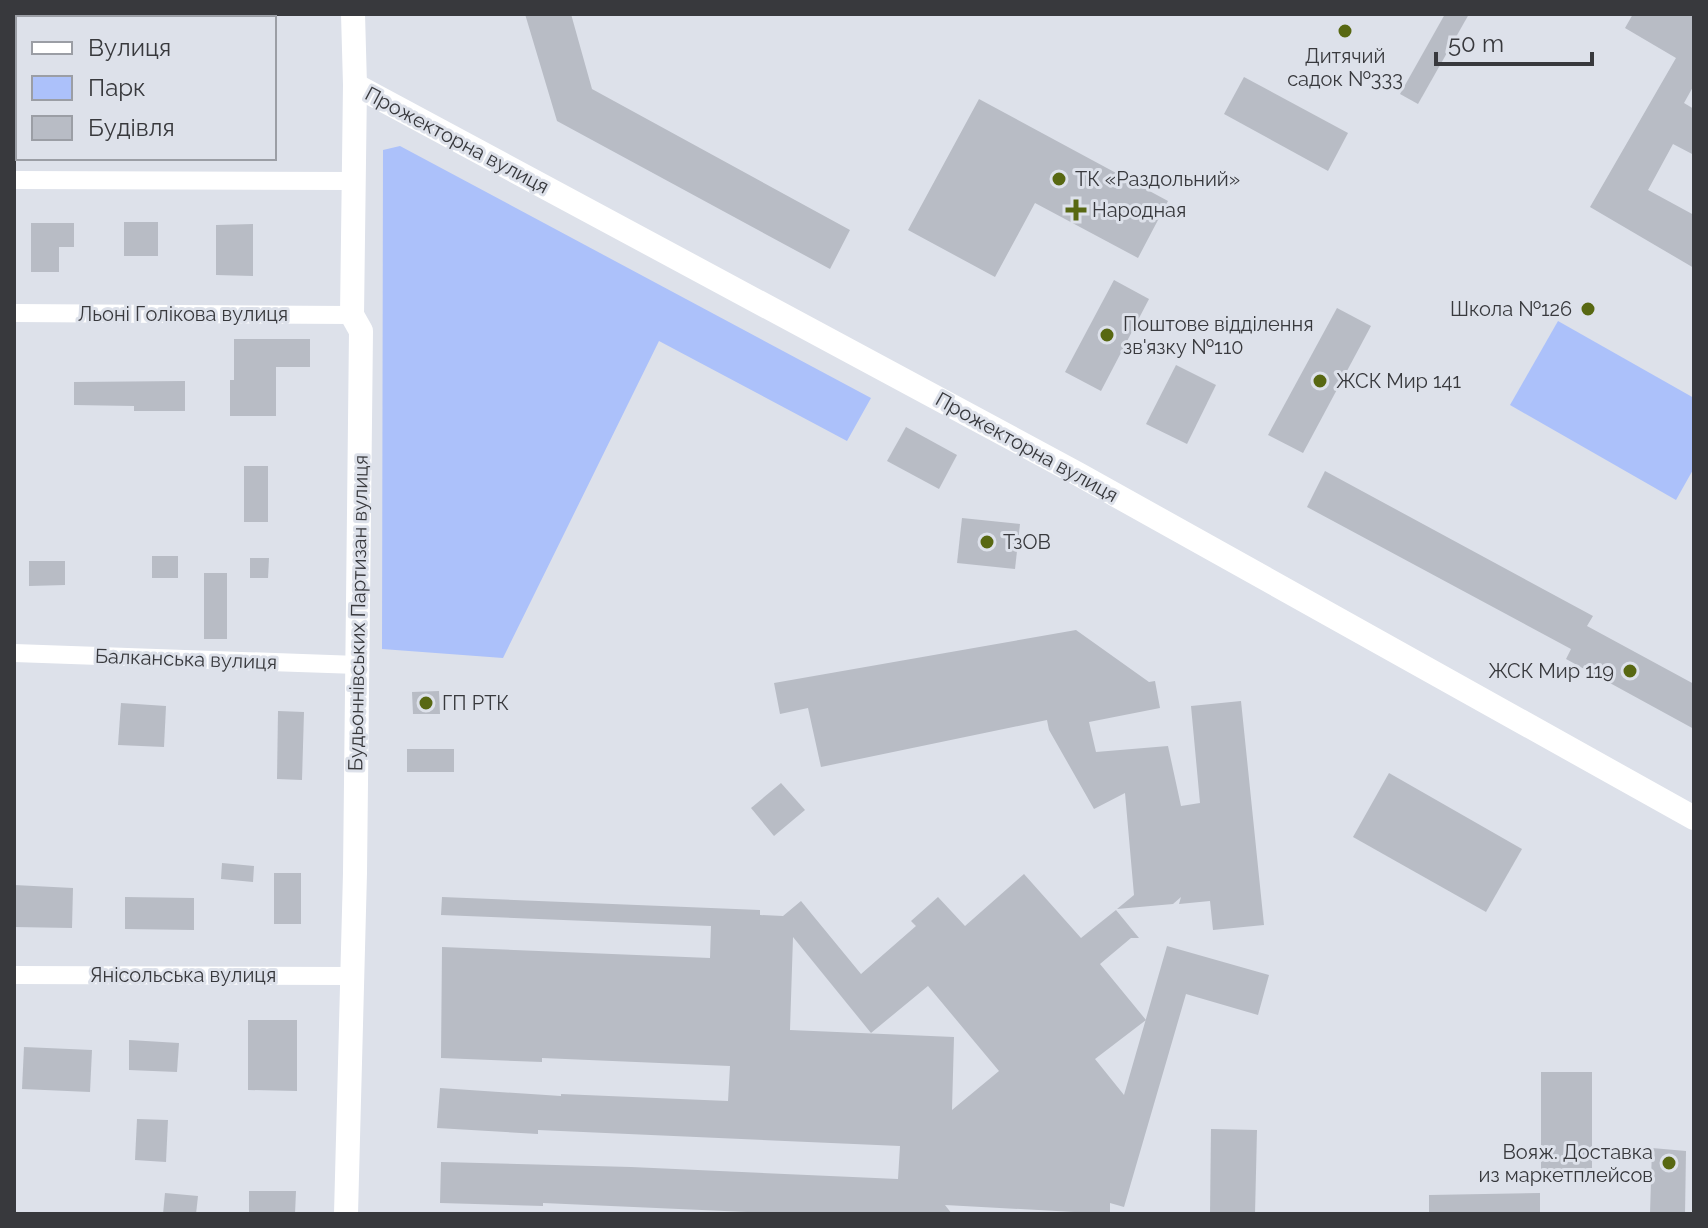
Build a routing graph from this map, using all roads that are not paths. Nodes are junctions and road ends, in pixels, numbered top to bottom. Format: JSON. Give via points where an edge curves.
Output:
{"nodes":[{"id":1,"x":353,"y":14,"type":"edge"},
{"id":2,"x":355,"y":85,"type":"junction"},
{"id":3,"x":14,"y":180,"type":"edge"},
{"id":4,"x":354,"y":181,"type":"junction"},
{"id":5,"x":14,"y":313,"type":"edge"},
{"id":6,"x":352,"y":315,"type":"junction"},
{"id":7,"x":14,"y":653,"type":"edge"},
{"id":8,"x":358,"y":665,"type":"junction"},
{"id":9,"x":1694,"y":818,"type":"edge"},
{"id":10,"x":14,"y":975,"type":"edge"},
{"id":11,"x":353,"y":976,"type":"junction"},
{"id":12,"x":346,"y":1214,"type":"edge"}],
"edges":[{"from":1,"to":2,"type":"street","name":"Будьоннівських Партизан вулиця"},
{"from":2,"to":4,"type":"street","name":"Будьоннівських Партизан вулиця"},
{"from":2,"to":9,"type":"street","name":"Прожекторна вулиця","via":[[1078,474]]},
{"from":3,"to":4,"type":"street"},
{"from":4,"to":6,"type":"street","name":"Будьоннівських Партизан вулиця"},
{"from":5,"to":6,"type":"street","name":"Льоні Голікова вулиця"},
{"from":6,"to":8,"type":"street","name":"Будьоннівських Партизан вулиця","via":[[361,331]]},
{"from":7,"to":8,"type":"street","name":"Балканська вулиця"},
{"from":8,"to":11,"type":"street","name":"Будьоннівських Партизан вулиця"},
{"from":10,"to":11,"type":"street","name":"Янісольська вулиця"},
{"from":11,"to":12,"type":"street","name":"Будьоннівських Партизан вулиця"}]}
